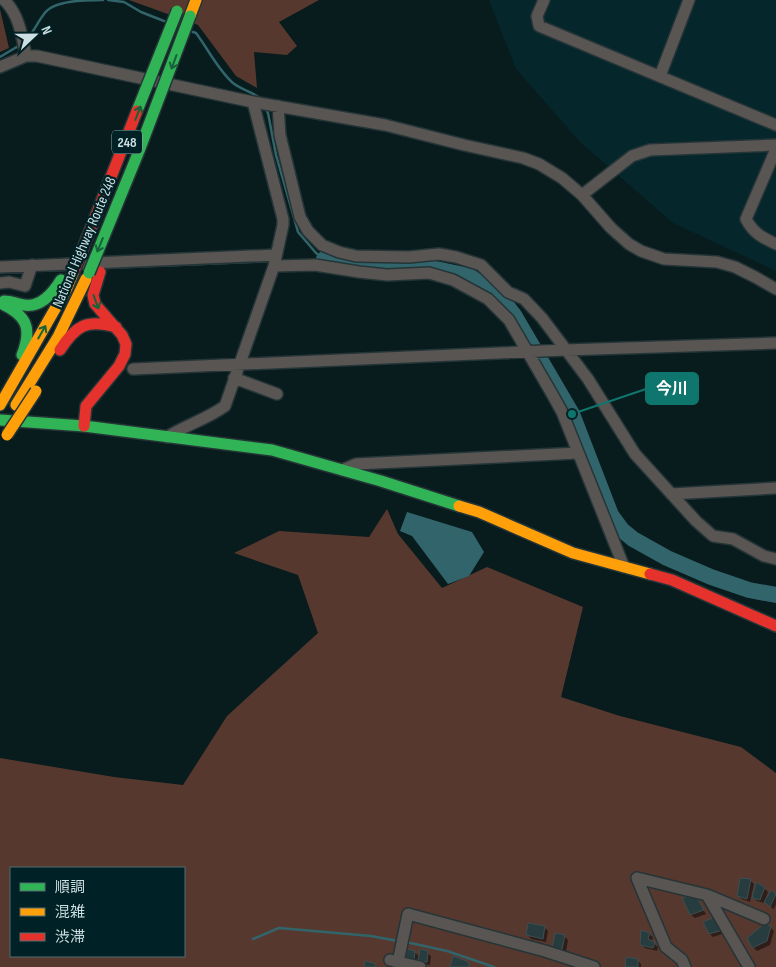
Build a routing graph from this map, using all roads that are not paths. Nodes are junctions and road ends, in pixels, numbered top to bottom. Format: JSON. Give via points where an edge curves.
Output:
{"nodes":[{"id":1,"x":4,"y":0,"type":"edge"},
{"id":2,"x":182,"y":0,"type":"edge"},
{"id":3,"x":196,"y":0,"type":"edge"},
{"id":4,"x":544,"y":0,"type":"edge"},
{"id":5,"x":689,"y":0,"type":"edge"},
{"id":6,"x":25,"y":52,"type":"junction"},
{"id":7,"x":0,"y":67,"type":"edge"},
{"id":8,"x":660,"y":76,"type":"junction"},
{"id":9,"x":253,"y":102,"type":"junction"},
{"id":10,"x":273,"y":106,"type":"junction"},
{"id":11,"x":776,"y":124,"type":"edge"},
{"id":12,"x":776,"y":145,"type":"edge"},
{"id":13,"x":776,"y":149,"type":"edge"},
{"id":14,"x":582,"y":194,"type":"junction"},
{"id":15,"x":776,"y":244,"type":"edge"},
{"id":16,"x":275,"y":260,"type":"junction"},
{"id":17,"x":32,"y":266,"type":"junction"},
{"id":18,"x":0,"y":267,"type":"edge"},
{"id":19,"x":70,"y":272,"type":"junction"},
{"id":20,"x":95,"y":272,"type":"junction"},
{"id":21,"x":0,"y":283,"type":"edge"},
{"id":22,"x":776,"y":289,"type":"edge"},
{"id":23,"x":0,"y":302,"type":"edge"},
{"id":24,"x":116,"y":327,"type":"junction"},
{"id":25,"x":776,"y":344,"type":"edge"},
{"id":26,"x":565,"y":350,"type":"junction"},
{"id":27,"x":528,"y":351,"type":"junction"},
{"id":28,"x":239,"y":365,"type":"junction"},
{"id":29,"x":133,"y":369,"type":"dead end"},
{"id":30,"x":234,"y":378,"type":"junction"},
{"id":31,"x":0,"y":391,"type":"edge"},
{"id":32,"x":277,"y":394,"type":"dead end"},
{"id":33,"x":0,"y":405,"type":"edge"},
{"id":34,"x":0,"y":420,"type":"edge"},
{"id":35,"x":84,"y":426,"type":"junction"},
{"id":36,"x":2,"y":435,"type":"edge"},
{"id":37,"x":167,"y":437,"type":"junction"},
{"id":38,"x":578,"y":453,"type":"junction"},
{"id":39,"x":342,"y":470,"type":"junction"},
{"id":40,"x":776,"y":488,"type":"edge"},
{"id":41,"x":671,"y":494,"type":"junction"},
{"id":42,"x":776,"y":559,"type":"edge"},
{"id":43,"x":624,"y":567,"type":"junction"},
{"id":44,"x":776,"y":626,"type":"edge"},
{"id":45,"x":708,"y":895,"type":"junction"},
{"id":46,"x":764,"y":919,"type":"dead end"},
{"id":47,"x":420,"y":967,"type":"edge"},
{"id":48,"x":594,"y":967,"type":"edge"},
{"id":49,"x":685,"y":967,"type":"edge"},
{"id":50,"x":749,"y":967,"type":"edge"}],
"edges":[{"from":1,"to":6,"type":"street","via":[[18,19]]},
{"from":19,"to":2,"type":"main road","name":"National Highway Route 248","number":"248","one_way":true,"bridge":true,"via":[[83,249]]},
{"from":3,"to":20,"type":"main road","one_way":true,"bridge":true,"via":[[154,109],[121,218]]},
{"from":4,"to":8,"type":"street","via":[[537,16],[539,26]]},
{"from":5,"to":8,"type":"street"},
{"from":6,"to":7,"type":"street"},
{"from":6,"to":9,"type":"street"},
{"from":8,"to":11,"type":"street"},
{"from":9,"to":10,"type":"street"},
{"from":9,"to":16,"type":"street","via":[[283,219]]},
{"from":10,"to":14,"type":"street","via":[[385,125],[523,158],[562,178]]},
{"from":10,"to":26,"type":"street","via":[[300,217],[322,245],[356,256],[439,254],[481,265],[508,292],[524,299]]},
{"from":12,"to":14,"type":"street","via":[[650,150],[632,156]]},
{"from":13,"to":15,"type":"street","via":[[746,219],[761,237]]},
{"from":14,"to":22,"type":"street","via":[[611,228],[641,252],[664,259],[717,262],[735,267]]},
{"from":16,"to":17,"type":"street"},
{"from":16,"to":27,"type":"street","via":[[387,275],[430,273],[453,280],[488,299],[509,320]]},
{"from":16,"to":28,"type":"street"},
{"from":17,"to":18,"type":"street"},
{"from":17,"to":21,"type":"street","via":[[25,286]]},
{"from":19,"to":23,"type":"main road","via":[[41,302],[31,306],[10,300]]},
{"from":33,"to":19,"type":"main road","name":"National Highway Route 248","number":"248","one_way":true,"via":[[67,288]]},
{"from":20,"to":24,"type":"main road","one_way":true,"via":[[93,296],[96,306]]},
{"from":20,"to":36,"type":"main road","name":"National Highway Route 248","via":[[16,405]]},
{"from":23,"to":31,"type":"main road","via":[[18,312],[28,329],[25,348]]},
{"from":24,"to":35,"type":"main road","via":[[124,341],[124,360],[86,406]]},
{"from":24,"to":36,"type":"main road","bridge":true,"via":[[93,322],[82,324],[66,341],[36,391]]},
{"from":25,"to":26,"type":"street"},
{"from":26,"to":27,"type":"street"},
{"from":26,"to":41,"type":"street","via":[[588,379],[635,454]]},
{"from":27,"to":28,"type":"street"},
{"from":27,"to":38,"type":"street","via":[[556,400]]},
{"from":28,"to":29,"type":"street"},
{"from":28,"to":30,"type":"street"},
{"from":30,"to":32,"type":"street"},
{"from":30,"to":37,"type":"street","via":[[225,406]]},
{"from":34,"to":35,"type":"main road"},
{"from":35,"to":37,"type":"main road"},
{"from":37,"to":39,"type":"main road","via":[[272,450]]},
{"from":38,"to":39,"type":"street","via":[[356,464]]},
{"from":38,"to":43,"type":"street"},
{"from":39,"to":43,"type":"main road","via":[[479,512],[574,553]]},
{"from":40,"to":41,"type":"street"},
{"from":41,"to":42,"type":"street","via":[[713,536],[733,539]]},
{"from":43,"to":44,"type":"main road","via":[[672,580]]},
{"from":45,"to":46,"type":"street"},
{"from":45,"to":49,"type":"street","via":[[637,878],[666,947],[682,960]]},
{"from":45,"to":50,"type":"street"},
{"from":47,"to":48,"type":"street","via":[[394,961],[408,914],[547,946]]}]}
